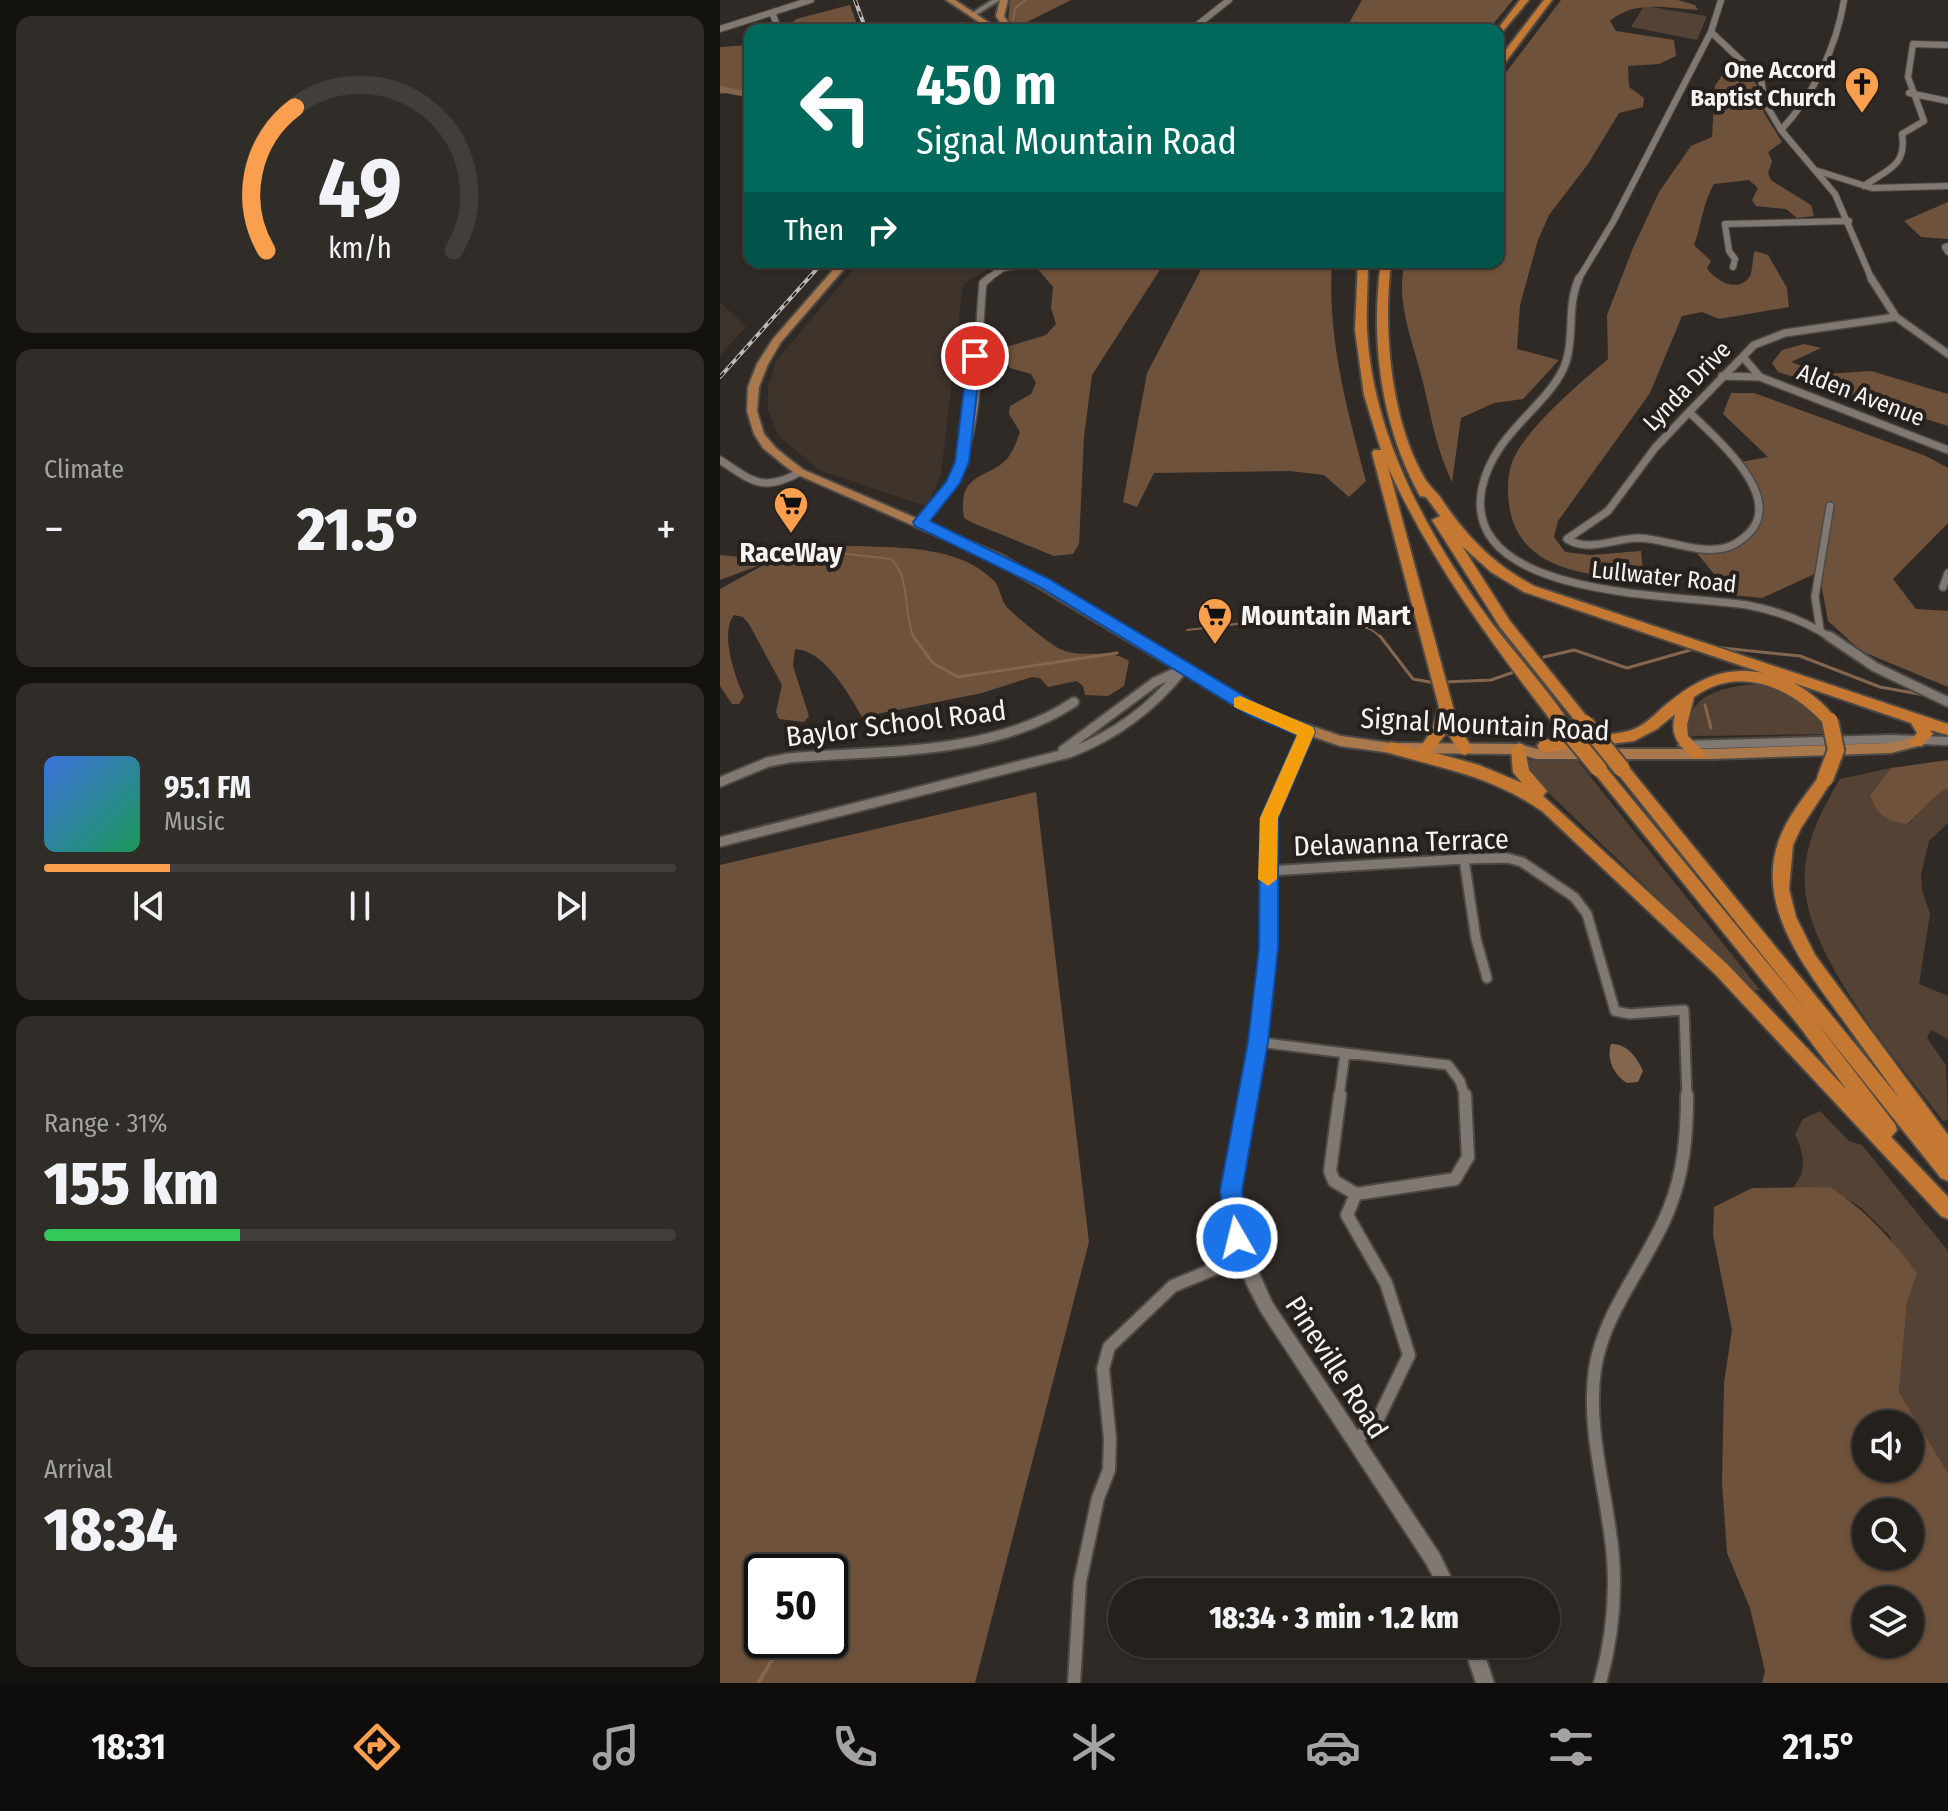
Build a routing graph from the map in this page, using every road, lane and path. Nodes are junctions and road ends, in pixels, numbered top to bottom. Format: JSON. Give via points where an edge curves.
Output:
{"nodes":[{"id":1,"x":811,"y":0,"type":"edge"},
{"id":2,"x":950,"y":0,"type":"edge"},
{"id":3,"x":997,"y":0,"type":"edge"},
{"id":4,"x":1004,"y":0,"type":"edge"},
{"id":5,"x":1229,"y":0,"type":"edge"},
{"id":6,"x":1525,"y":0,"type":"edge"},
{"id":7,"x":1548,"y":0,"type":"edge"},
{"id":8,"x":1721,"y":0,"type":"edge"},
{"id":9,"x":1844,"y":0,"type":"edge"},
{"id":10,"x":974,"y":14,"type":"junction"},
{"id":11,"x":773,"y":15,"type":"junction"},
{"id":12,"x":777,"y":24,"type":"edge"},
{"id":13,"x":988,"y":24,"type":"edge"},
{"id":14,"x":1005,"y":24,"type":"edge"},
{"id":15,"x":1199,"y":24,"type":"edge"},
{"id":16,"x":1504,"y":26,"type":"edge"},
{"id":17,"x":720,"y":29,"type":"edge"},
{"id":18,"x":1711,"y":32,"type":"junction"},
{"id":19,"x":1948,"y":45,"type":"edge"},
{"id":20,"x":1504,"y":58,"type":"edge"},
{"id":21,"x":1909,"y":93,"type":"junction"},
{"id":22,"x":1948,"y":101,"type":"edge"},
{"id":23,"x":1781,"y":130,"type":"junction"},
{"id":24,"x":1817,"y":170,"type":"junction"},
{"id":25,"x":1864,"y":186,"type":"junction"},
{"id":26,"x":1948,"y":186,"type":"edge"},
{"id":27,"x":1849,"y":221,"type":"junction"},
{"id":28,"x":1733,"y":267,"type":"dead end"},
{"id":29,"x":840,"y":268,"type":"edge"},
{"id":30,"x":1003,"y":268,"type":"edge"},
{"id":31,"x":1363,"y":268,"type":"edge"},
{"id":32,"x":1385,"y":268,"type":"edge"},
{"id":33,"x":1896,"y":317,"type":"junction"},
{"id":34,"x":1948,"y":354,"type":"edge"},
{"id":35,"x":1743,"y":357,"type":"junction"},
{"id":36,"x":1722,"y":376,"type":"junction"},
{"id":37,"x":1760,"y":377,"type":"junction"},
{"id":38,"x":1688,"y":411,"type":"junction"},
{"id":39,"x":1380,"y":436,"type":"junction"},
{"id":40,"x":1948,"y":450,"type":"edge"},
{"id":41,"x":720,"y":460,"type":"edge"},
{"id":42,"x":800,"y":472,"type":"junction"},
{"id":43,"x":1420,"y":483,"type":"junction"},
{"id":44,"x":1830,"y":506,"type":"dead end"},
{"id":45,"x":921,"y":522,"type":"junction"},
{"id":46,"x":1948,"y":573,"type":"edge"},
{"id":47,"x":1943,"y":587,"type":"dead end"},
{"id":48,"x":1820,"y":629,"type":"junction"},
{"id":49,"x":1183,"y":669,"type":"junction"},
{"id":50,"x":1688,"y":695,"type":"junction"},
{"id":51,"x":1074,"y":702,"type":"dead end"},
{"id":52,"x":1948,"y":702,"type":"edge"},
{"id":53,"x":1446,"y":707,"type":"junction"},
{"id":54,"x":1918,"y":722,"type":"junction"},
{"id":55,"x":1948,"y":730,"type":"edge"},
{"id":56,"x":1307,"y":732,"type":"junction"},
{"id":57,"x":1948,"y":741,"type":"edge"},
{"id":58,"x":1917,"y":742,"type":"junction"},
{"id":59,"x":1684,"y":745,"type":"junction"},
{"id":60,"x":1545,"y":746,"type":"junction"},
{"id":61,"x":1391,"y":748,"type":"junction"},
{"id":62,"x":1426,"y":749,"type":"junction"},
{"id":63,"x":1465,"y":749,"type":"junction"},
{"id":64,"x":1519,"y":749,"type":"junction"},
{"id":65,"x":1698,"y":754,"type":"junction"},
{"id":66,"x":720,"y":782,"type":"edge"},
{"id":67,"x":720,"y":842,"type":"edge"},
{"id":68,"x":1464,"y":859,"type":"junction"},
{"id":69,"x":1612,"y":865,"type":"junction"},
{"id":70,"x":1268,"y":871,"type":"junction"},
{"id":71,"x":1487,"y":978,"type":"dead end"},
{"id":72,"x":1258,"y":1042,"type":"junction"},
{"id":73,"x":1345,"y":1052,"type":"junction"},
{"id":74,"x":1948,"y":1150,"type":"edge"},
{"id":75,"x":1948,"y":1172,"type":"edge"},
{"id":76,"x":1356,"y":1194,"type":"junction"},
{"id":77,"x":1948,"y":1210,"type":"edge"},
{"id":78,"x":1243,"y":1257,"type":"junction"},
{"id":79,"x":1355,"y":1441,"type":"junction"},
{"id":80,"x":1443,"y":1578,"type":"edge"},
{"id":81,"x":1477,"y":1658,"type":"edge"},
{"id":82,"x":1074,"y":1683,"type":"edge"},
{"id":83,"x":1485,"y":1683,"type":"edge"},
{"id":84,"x":1600,"y":1683,"type":"edge"}],
"edges":[{"from":1,"to":11,"type":"street"},
{"from":2,"to":10,"type":"main road"},
{"from":3,"to":10,"type":"main road"},
{"from":4,"to":14,"type":"main road","via":[[1000,16]]},
{"from":5,"to":15,"type":"street"},
{"from":6,"to":16,"type":"highway"},
{"from":7,"to":20,"type":"highway"},
{"from":8,"to":18,"type":"street","name":"Lullwater Road"},
{"from":9,"to":23,"type":"street","via":[[1840,24],[1796,116]]},
{"from":10,"to":13,"type":"main road"},
{"from":11,"to":12,"type":"street"},
{"from":11,"to":17,"type":"street"},
{"from":18,"to":23,"type":"street","via":[[1761,79],[1765,103]]},
{"from":18,"to":48,"type":"street","name":"Lullwater Road","via":[[1569,304],[1565,364],[1505,434],[1490,463],[1480,515],[1489,535],[1519,562],[1562,583],[1599,592],[1757,607]]},
{"from":19,"to":21,"type":"street","via":[[1913,44],[1907,64]]},
{"from":21,"to":22,"type":"street"},
{"from":21,"to":25,"type":"street","via":[[1924,121],[1902,134],[1901,160]]},
{"from":23,"to":24,"type":"street"},
{"from":24,"to":25,"type":"street"},
{"from":24,"to":27,"type":"street"},
{"from":25,"to":26,"type":"street"},
{"from":27,"to":28,"type":"street","via":[[1725,224]]},
{"from":27,"to":33,"type":"street","via":[[1875,288]]},
{"from":29,"to":42,"type":"main road","name":"Signal Mountain Road","via":[[778,340],[758,368],[751,391],[759,434]]},
{"from":30,"to":45,"type":"street","via":[[983,283],[962,462],[953,483]]},
{"from":31,"to":39,"type":"highway","via":[[1359,329]]},
{"from":32,"to":43,"type":"highway","via":[[1381,317],[1385,364],[1397,422]]},
{"from":33,"to":34,"type":"street"},
{"from":33,"to":35,"type":"street","name":"Lynda Drive","via":[[1772,336]]},
{"from":35,"to":36,"type":"street","name":"Lynda Drive"},
{"from":35,"to":37,"type":"street","name":"Alden Avenue"},
{"from":36,"to":37,"type":"street","name":"Alden Avenue"},
{"from":36,"to":38,"type":"street","name":"Lynda Drive"},
{"from":37,"to":40,"type":"street","name":"Alden Avenue"},
{"from":38,"to":38,"type":"street","name":"Lynda Drive","via":[[1744,467],[1758,502],[1751,533],[1727,548],[1627,538],[1592,546],[1567,539],[1608,511]]},
{"from":39,"to":53,"type":"highway","via":[[1378,451]]},
{"from":39,"to":77,"type":"highway","bridge":true,"via":[[1423,530],[1457,585],[1565,728],[1805,1021]]},
{"from":41,"to":42,"type":"street","via":[[767,486],[778,486]]},
{"from":42,"to":45,"type":"main road","name":"Signal Mountain Road"},
{"from":43,"to":54,"type":"highway","via":[[1472,548],[1529,589]]},
{"from":43,"to":75,"type":"highway","bridge":true,"via":[[1498,613]]},
{"from":44,"to":48,"type":"street","via":[[1815,597]]},
{"from":45,"to":49,"type":"main road","name":"Signal Mountain Road","via":[[1044,583]]},
{"from":46,"to":47,"type":"street"},
{"from":48,"to":52,"type":"street","name":"Lullwater Road","via":[[1886,673]]},
{"from":49,"to":56,"type":"main road","name":"Signal Mountain Road","via":[[1259,713]]},
{"from":49,"to":67,"type":"street","via":[[1172,684],[1104,737],[1068,754]]},
{"from":50,"to":59,"type":"highway","via":[[1680,725]]},
{"from":50,"to":60,"type":"highway","via":[[1634,735]]},
{"from":50,"to":74,"type":"highway","bridge":true,"via":[[1723,678],[1759,678],[1803,694],[1830,721],[1838,745],[1836,758],[1785,845],[1781,889],[1788,917],[1809,960]]},
{"from":51,"to":66,"type":"street","name":"Baylor School Road","via":[[1047,719],[1000,735],[789,758]]},
{"from":53,"to":62,"type":"highway","via":[[1439,732]]},
{"from":53,"to":63,"type":"highway"},
{"from":54,"to":55,"type":"highway"},
{"from":54,"to":58,"type":"highway","via":[[1925,734]]},
{"from":56,"to":61,"type":"main road","name":"Signal Mountain Road"},
{"from":56,"to":70,"type":"main road","name":"Pineville Road","via":[[1269,818]]},
{"from":57,"to":58,"type":"main road","name":"Signal Mountain Road"},
{"from":58,"to":59,"type":"main road","name":"Signal Mountain Road"},
{"from":58,"to":65,"type":"main road","name":"Signal Mountain Road","via":[[1891,748]]},
{"from":59,"to":60,"type":"main road","name":"Signal Mountain Road"},
{"from":59,"to":65,"type":"highway"},
{"from":60,"to":64,"type":"main road","name":"Signal Mountain Road"},
{"from":61,"to":62,"type":"main road","name":"Signal Mountain Road"},
{"from":61,"to":69,"type":"highway","via":[[1468,765],[1512,783],[1548,807]]},
{"from":62,"to":63,"type":"main road","name":"Signal Mountain Road"},
{"from":63,"to":64,"type":"main road","name":"Signal Mountain Road"},
{"from":64,"to":65,"type":"main road","name":"Signal Mountain Road","via":[[1537,754]]},
{"from":64,"to":69,"type":"highway","via":[[1525,778]]},
{"from":68,"to":70,"type":"street","name":"Delawanna Terrace"},
{"from":68,"to":71,"type":"street"},
{"from":68,"to":84,"type":"street","name":"Delawanna Terrace","via":[[1522,862],[1574,897],[1587,914],[1615,1011],[1684,1010],[1682,1169],[1645,1263],[1606,1330],[1595,1366],[1595,1437],[1615,1585],[1612,1642]]},
{"from":69,"to":77,"type":"highway","via":[[1766,1014]]},
{"from":70,"to":72,"type":"main road","name":"Pineville Road","via":[[1268,948]]},
{"from":72,"to":73,"type":"street"},
{"from":72,"to":78,"type":"main road","name":"Pineville Road","via":[[1231,1191],[1231,1214]]},
{"from":73,"to":76,"type":"street","via":[[1330,1171],[1334,1181]]},
{"from":73,"to":76,"type":"street","via":[[1448,1065],[1465,1090],[1468,1156],[1455,1179]]},
{"from":76,"to":79,"type":"street","via":[[1347,1215],[1386,1283],[1409,1355],[1377,1421]]},
{"from":78,"to":79,"type":"main road","name":"Pineville Road","via":[[1264,1305]]},
{"from":78,"to":82,"type":"street","via":[[1173,1286],[1109,1347],[1103,1369],[1109,1470],[1080,1582]]},
{"from":79,"to":80,"type":"main road","name":"Pineville Road"},
{"from":81,"to":83,"type":"main road"}]}
